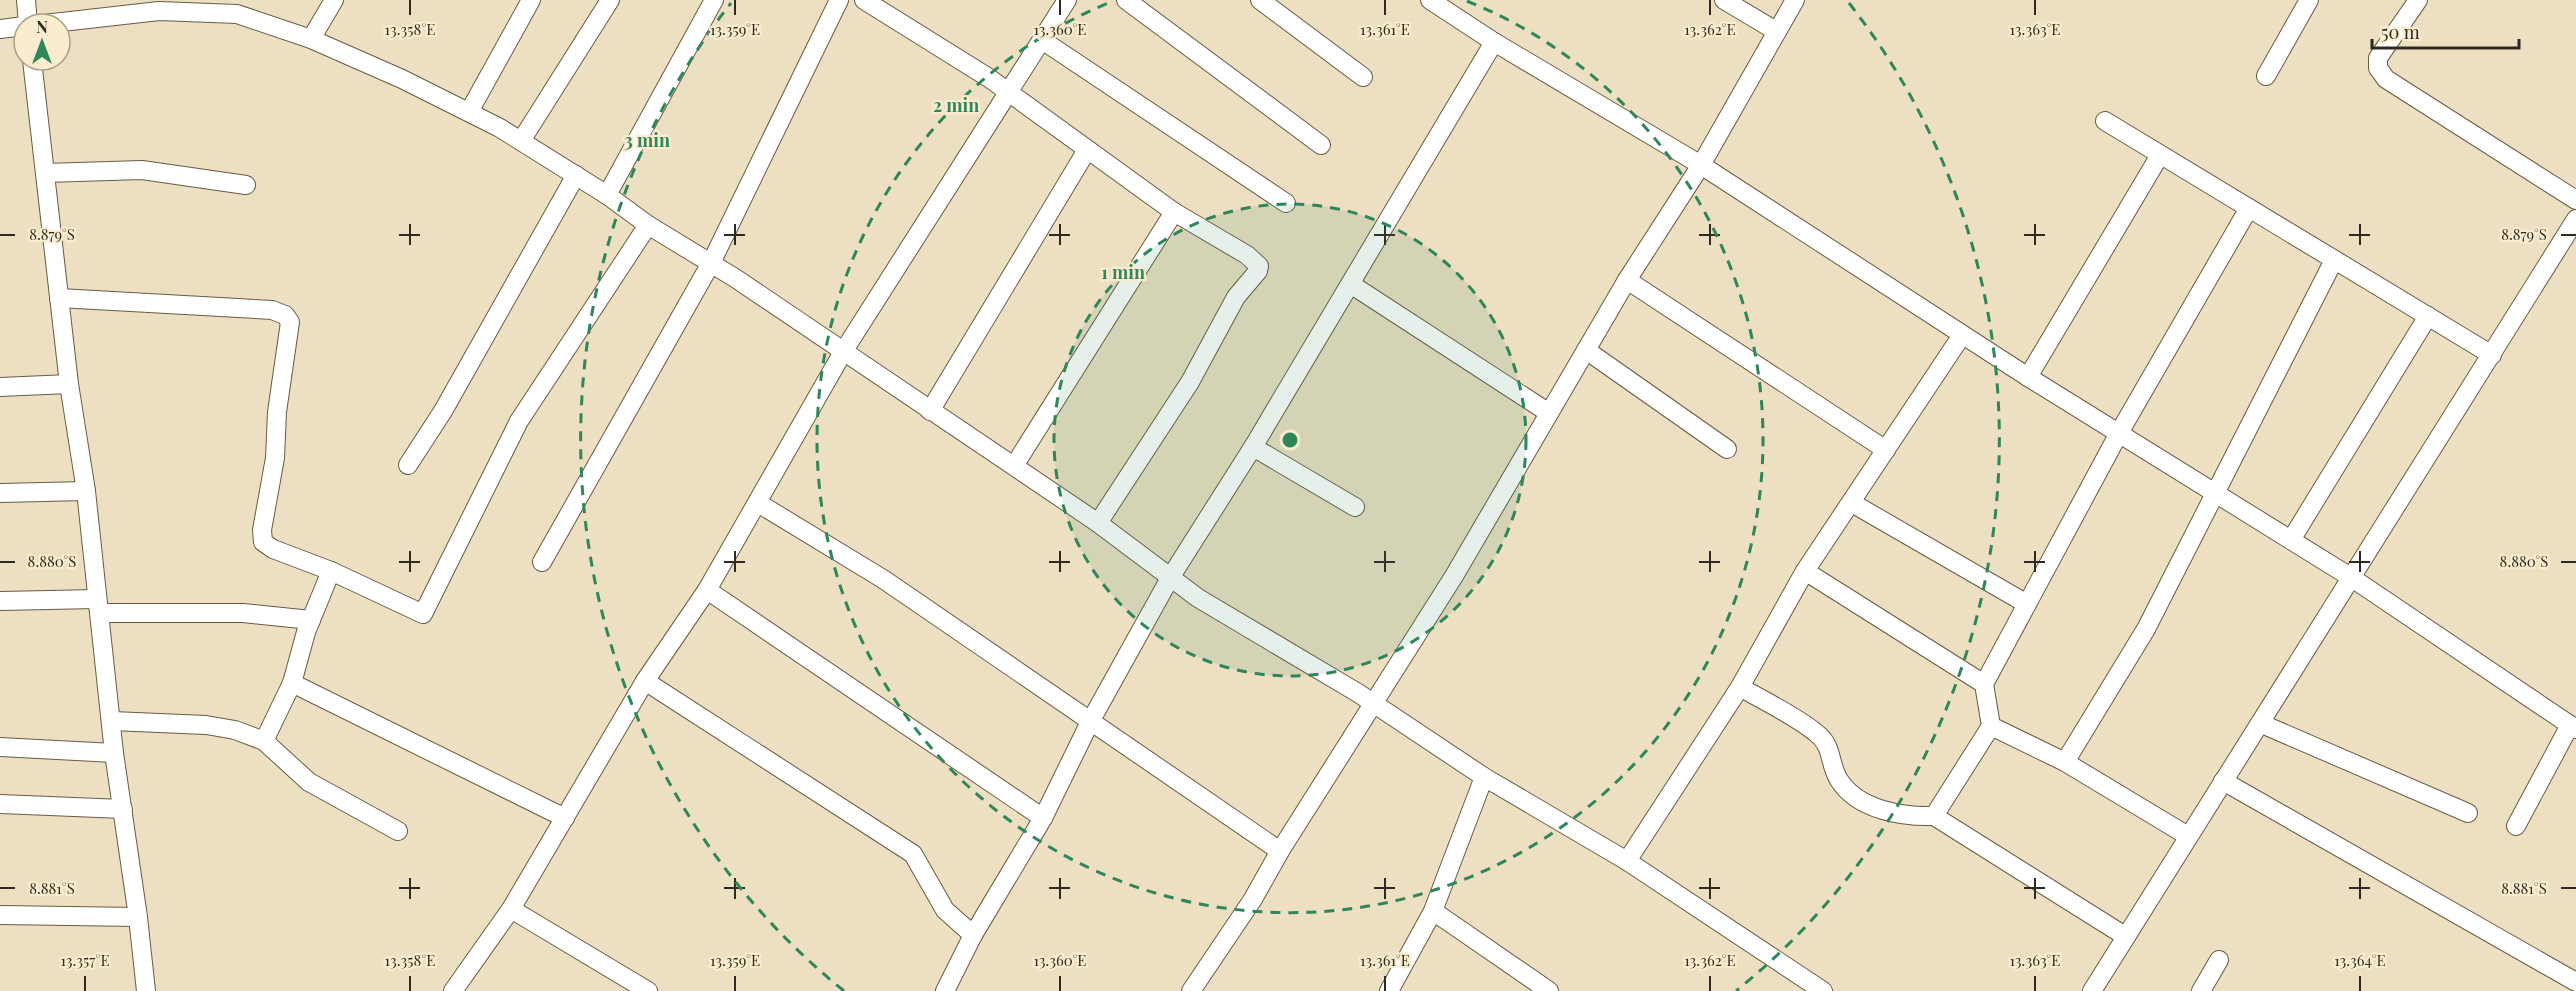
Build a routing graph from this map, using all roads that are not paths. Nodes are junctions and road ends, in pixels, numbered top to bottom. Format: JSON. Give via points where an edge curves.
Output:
{"nodes":[{"id":1,"x":334,"y":0,"type":"edge"},
{"id":2,"x":531,"y":0,"type":"edge"},
{"id":3,"x":610,"y":0,"type":"edge"},
{"id":4,"x":714,"y":0,"type":"edge"},
{"id":5,"x":839,"y":0,"type":"edge"},
{"id":6,"x":864,"y":0,"type":"edge"},
{"id":7,"x":1067,"y":0,"type":"edge"},
{"id":8,"x":1126,"y":0,"type":"edge"},
{"id":9,"x":1260,"y":0,"type":"edge"},
{"id":10,"x":1430,"y":0,"type":"edge"},
{"id":11,"x":1724,"y":0,"type":"edge"},
{"id":12,"x":1795,"y":0,"type":"edge"},
{"id":13,"x":2309,"y":0,"type":"edge"},
{"id":14,"x":2418,"y":0,"type":"edge"},
{"id":15,"x":159,"y":6,"type":"edge"},
{"id":16,"x":72,"y":20,"type":"edge"},
{"id":17,"x":1776,"y":31,"type":"junction"},
{"id":18,"x":311,"y":39,"type":"junction"},
{"id":19,"x":1042,"y":40,"type":"junction"},
{"id":20,"x":1494,"y":42,"type":"junction"},
{"id":21,"x":33,"y":72,"type":"edge"},
{"id":22,"x":2266,"y":76,"type":"dead end"},
{"id":23,"x":1363,"y":77,"type":"dead end"},
{"id":24,"x":1007,"y":92,"type":"junction"},
{"id":25,"x":469,"y":112,"type":"junction"},
{"id":26,"x":2105,"y":122,"type":"dead end"},
{"id":27,"x":521,"y":141,"type":"junction"},
{"id":28,"x":1321,"y":145,"type":"dead end"},
{"id":29,"x":1087,"y":150,"type":"junction"},
{"id":30,"x":2160,"y":155,"type":"junction"},
{"id":31,"x":1701,"y":165,"type":"junction"},
{"id":32,"x":45,"y":173,"type":"junction"},
{"id":33,"x":576,"y":175,"type":"junction"},
{"id":34,"x":246,"y":185,"type":"dead end"},
{"id":35,"x":607,"y":195,"type":"junction"},
{"id":36,"x":2576,"y":200,"type":"edge"},
{"id":37,"x":1286,"y":202,"type":"dead end"},
{"id":38,"x":2249,"y":208,"type":"junction"},
{"id":39,"x":1174,"y":212,"type":"junction"},
{"id":40,"x":2576,"y":219,"type":"edge"},
{"id":41,"x":648,"y":225,"type":"junction"},
{"id":42,"x":2334,"y":260,"type":"junction"},
{"id":43,"x":711,"y":263,"type":"junction"},
{"id":44,"x":1627,"y":280,"type":"junction"},
{"id":45,"x":1352,"y":285,"type":"junction"},
{"id":46,"x":59,"y":298,"type":"junction"},
{"id":47,"x":2428,"y":316,"type":"junction"},
{"id":48,"x":1962,"y":334,"type":"junction"},
{"id":49,"x":1586,"y":350,"type":"junction"},
{"id":50,"x":843,"y":352,"type":"junction"},
{"id":51,"x":2492,"y":355,"type":"junction"},
{"id":52,"x":2028,"y":377,"type":"junction"},
{"id":53,"x":69,"y":384,"type":"junction"},
{"id":54,"x":0,"y":387,"type":"edge"},
{"id":55,"x":930,"y":411,"type":"junction"},
{"id":56,"x":1549,"y":413,"type":"junction"},
{"id":57,"x":2120,"y":433,"type":"junction"},
{"id":58,"x":1253,"y":447,"type":"junction"},
{"id":59,"x":1727,"y":449,"type":"dead end"},
{"id":60,"x":1886,"y":450,"type":"junction"},
{"id":61,"x":408,"y":465,"type":"dead end"},
{"id":62,"x":1014,"y":466,"type":"junction"},
{"id":63,"x":86,"y":491,"type":"junction"},
{"id":64,"x":0,"y":493,"type":"edge"},
{"id":65,"x":2216,"y":494,"type":"junction"},
{"id":66,"x":758,"y":503,"type":"junction"},
{"id":67,"x":1852,"y":503,"type":"junction"},
{"id":68,"x":1355,"y":507,"type":"dead end"},
{"id":69,"x":1098,"y":524,"type":"junction"},
{"id":70,"x":2291,"y":540,"type":"junction"},
{"id":71,"x":542,"y":562,"type":"dead end"},
{"id":72,"x":331,"y":571,"type":"junction"},
{"id":73,"x":1805,"y":571,"type":"junction"},
{"id":74,"x":1170,"y":578,"type":"junction"},
{"id":75,"x":2352,"y":578,"type":"junction"},
{"id":76,"x":707,"y":590,"type":"junction"},
{"id":77,"x":0,"y":602,"type":"edge"},
{"id":78,"x":2027,"y":604,"type":"junction"},
{"id":79,"x":99,"y":606,"type":"junction"},
{"id":80,"x":311,"y":621,"type":"junction"},
{"id":81,"x":645,"y":681,"type":"junction"},
{"id":82,"x":292,"y":683,"type":"junction"},
{"id":83,"x":1984,"y":684,"type":"junction"},
{"id":84,"x":1740,"y":687,"type":"junction"},
{"id":85,"x":1374,"y":704,"type":"junction"},
{"id":86,"x":112,"y":721,"type":"junction"},
{"id":87,"x":1090,"y":722,"type":"junction"},
{"id":88,"x":2262,"y":724,"type":"junction"},
{"id":89,"x":1991,"y":726,"type":"junction"},
{"id":90,"x":2573,"y":727,"type":"edge"},
{"id":91,"x":264,"y":741,"type":"junction"},
{"id":92,"x":0,"y":747,"type":"edge"},
{"id":93,"x":114,"y":753,"type":"junction"},
{"id":94,"x":2064,"y":762,"type":"junction"},
{"id":95,"x":1484,"y":777,"type":"junction"},
{"id":96,"x":2223,"y":781,"type":"junction"},
{"id":97,"x":0,"y":804,"type":"edge"},
{"id":98,"x":123,"y":809,"type":"junction"},
{"id":99,"x":2468,"y":813,"type":"dead end"},
{"id":100,"x":1934,"y":816,"type":"junction"},
{"id":101,"x":565,"y":818,"type":"junction"},
{"id":102,"x":1043,"y":818,"type":"junction"},
{"id":103,"x":2516,"y":826,"type":"dead end"},
{"id":104,"x":398,"y":831,"type":"dead end"},
{"id":105,"x":2188,"y":836,"type":"junction"},
{"id":106,"x":1280,"y":851,"type":"junction"},
{"id":107,"x":1627,"y":861,"type":"junction"},
{"id":108,"x":511,"y":909,"type":"junction"},
{"id":109,"x":1433,"y":911,"type":"junction"},
{"id":110,"x":0,"y":915,"type":"edge"},
{"id":111,"x":138,"y":916,"type":"junction"},
{"id":112,"x":973,"y":934,"type":"junction"},
{"id":113,"x":2125,"y":936,"type":"junction"},
{"id":114,"x":2219,"y":960,"type":"dead end"},
{"id":115,"x":2576,"y":982,"type":"edge"},
{"id":116,"x":146,"y":991,"type":"edge"},
{"id":117,"x":453,"y":991,"type":"edge"},
{"id":118,"x":648,"y":991,"type":"edge"},
{"id":119,"x":945,"y":991,"type":"edge"},
{"id":120,"x":1191,"y":991,"type":"edge"},
{"id":121,"x":1389,"y":991,"type":"edge"},
{"id":122,"x":1549,"y":991,"type":"edge"},
{"id":123,"x":1823,"y":991,"type":"edge"},
{"id":124,"x":2092,"y":991,"type":"edge"},
{"id":125,"x":2202,"y":991,"type":"edge"}],
"edges":[{"from":1,"to":18,"type":"street"},
{"from":2,"to":25,"type":"street"},
{"from":3,"to":27,"type":"street"},
{"from":4,"to":35,"type":"street"},
{"from":5,"to":43,"type":"street"},
{"from":6,"to":24,"type":"street"},
{"from":7,"to":19,"type":"street"},
{"from":8,"to":28,"type":"street"},
{"from":9,"to":23,"type":"street"},
{"from":10,"to":20,"type":"street"},
{"from":11,"to":17,"type":"street"},
{"from":12,"to":17,"type":"street"},
{"from":13,"to":22,"type":"street"},
{"from":14,"to":36,"type":"street","via":[[2378,58],[2378,68],[2386,79]]},
{"from":15,"to":16,"type":"street"},
{"from":15,"to":18,"type":"street","via":[[237,14]]},
{"from":17,"to":31,"type":"street"},
{"from":18,"to":25,"type":"street"},
{"from":19,"to":24,"type":"street"},
{"from":19,"to":37,"type":"street"},
{"from":20,"to":31,"type":"street"},
{"from":20,"to":45,"type":"street"},
{"from":21,"to":32,"type":"street"},
{"from":24,"to":29,"type":"street"},
{"from":24,"to":50,"type":"street"},
{"from":25,"to":27,"type":"street"},
{"from":26,"to":30,"type":"street"},
{"from":27,"to":33,"type":"street"},
{"from":29,"to":39,"type":"street"},
{"from":29,"to":55,"type":"street"},
{"from":30,"to":38,"type":"street"},
{"from":30,"to":52,"type":"street"},
{"from":31,"to":44,"type":"street"},
{"from":31,"to":48,"type":"street"},
{"from":32,"to":34,"type":"street","via":[[142,170]]},
{"from":32,"to":46,"type":"street"},
{"from":33,"to":35,"type":"street"},
{"from":33,"to":61,"type":"street","via":[[443,411]]},
{"from":35,"to":41,"type":"street"},
{"from":38,"to":42,"type":"street"},
{"from":38,"to":57,"type":"street"},
{"from":39,"to":62,"type":"street"},
{"from":39,"to":69,"type":"street","via":[[1254,260],[1258,272],[1236,297],[1190,382]]},
{"from":40,"to":51,"type":"street"},
{"from":41,"to":43,"type":"street"},
{"from":41,"to":72,"type":"street","via":[[519,421],[423,614]]},
{"from":42,"to":47,"type":"street"},
{"from":42,"to":65,"type":"street"},
{"from":43,"to":50,"type":"street"},
{"from":43,"to":71,"type":"street"},
{"from":44,"to":49,"type":"street"},
{"from":44,"to":60,"type":"street"},
{"from":45,"to":56,"type":"street"},
{"from":45,"to":58,"type":"street"},
{"from":46,"to":53,"type":"street"},
{"from":46,"to":72,"type":"street","via":[[273,310],[285,315],[290,322],[263,542]]},
{"from":47,"to":51,"type":"street"},
{"from":47,"to":70,"type":"street"},
{"from":48,"to":52,"type":"street"},
{"from":48,"to":60,"type":"street"},
{"from":49,"to":56,"type":"street"},
{"from":49,"to":59,"type":"street"},
{"from":50,"to":55,"type":"street"},
{"from":50,"to":66,"type":"street"},
{"from":51,"to":75,"type":"street"},
{"from":52,"to":57,"type":"street"},
{"from":53,"to":54,"type":"street"},
{"from":53,"to":63,"type":"street"},
{"from":55,"to":62,"type":"street"},
{"from":56,"to":85,"type":"street"},
{"from":57,"to":65,"type":"street"},
{"from":57,"to":78,"type":"street"},
{"from":58,"to":68,"type":"street"},
{"from":58,"to":74,"type":"street"},
{"from":60,"to":67,"type":"street"},
{"from":62,"to":69,"type":"street"},
{"from":63,"to":64,"type":"street"},
{"from":63,"to":79,"type":"street"},
{"from":65,"to":70,"type":"street"},
{"from":65,"to":94,"type":"street","via":[[2146,629]]},
{"from":66,"to":76,"type":"street"},
{"from":66,"to":87,"type":"street","via":[[884,579]]},
{"from":67,"to":73,"type":"street"},
{"from":67,"to":78,"type":"street"},
{"from":69,"to":74,"type":"street"},
{"from":70,"to":75,"type":"street"},
{"from":72,"to":80,"type":"street"},
{"from":73,"to":83,"type":"street"},
{"from":73,"to":84,"type":"street"},
{"from":74,"to":85,"type":"street"},
{"from":74,"to":87,"type":"street"},
{"from":75,"to":88,"type":"street"},
{"from":75,"to":90,"type":"street"},
{"from":76,"to":81,"type":"street"},
{"from":76,"to":102,"type":"street"},
{"from":77,"to":79,"type":"street"},
{"from":78,"to":83,"type":"street"},
{"from":79,"to":80,"type":"street","via":[[243,613]]},
{"from":79,"to":86,"type":"street"},
{"from":80,"to":82,"type":"street"},
{"from":81,"to":101,"type":"street"},
{"from":81,"to":112,"type":"street","via":[[913,854],[945,910]]},
{"from":82,"to":91,"type":"street"},
{"from":82,"to":101,"type":"street"},
{"from":83,"to":89,"type":"street"},
{"from":84,"to":100,"type":"street","via":[[1815,732],[1828,745],[1838,779],[1851,793],[1880,809],[1908,817]]},
{"from":84,"to":107,"type":"street"},
{"from":85,"to":95,"type":"street"},
{"from":85,"to":106,"type":"street"},
{"from":86,"to":91,"type":"street","via":[[206,725]]},
{"from":86,"to":93,"type":"street"},
{"from":87,"to":102,"type":"street"},
{"from":87,"to":106,"type":"street"},
{"from":88,"to":96,"type":"street"},
{"from":88,"to":99,"type":"street"},
{"from":89,"to":94,"type":"street"},
{"from":89,"to":100,"type":"street"},
{"from":90,"to":103,"type":"street"},
{"from":91,"to":104,"type":"street","via":[[309,782]]},
{"from":92,"to":93,"type":"street"},
{"from":93,"to":98,"type":"street"},
{"from":94,"to":105,"type":"street"},
{"from":95,"to":107,"type":"street"},
{"from":95,"to":109,"type":"street"},
{"from":96,"to":105,"type":"street"},
{"from":96,"to":115,"type":"street"},
{"from":97,"to":98,"type":"street"},
{"from":98,"to":111,"type":"street"},
{"from":100,"to":113,"type":"street"},
{"from":101,"to":108,"type":"street"},
{"from":102,"to":112,"type":"street"},
{"from":105,"to":113,"type":"street"},
{"from":106,"to":120,"type":"street"},
{"from":107,"to":123,"type":"street"},
{"from":108,"to":117,"type":"street"},
{"from":108,"to":118,"type":"street"},
{"from":109,"to":121,"type":"street"},
{"from":109,"to":122,"type":"street"},
{"from":110,"to":111,"type":"street"},
{"from":111,"to":116,"type":"street"},
{"from":112,"to":119,"type":"street"},
{"from":113,"to":124,"type":"street"},
{"from":114,"to":125,"type":"street"}]}
